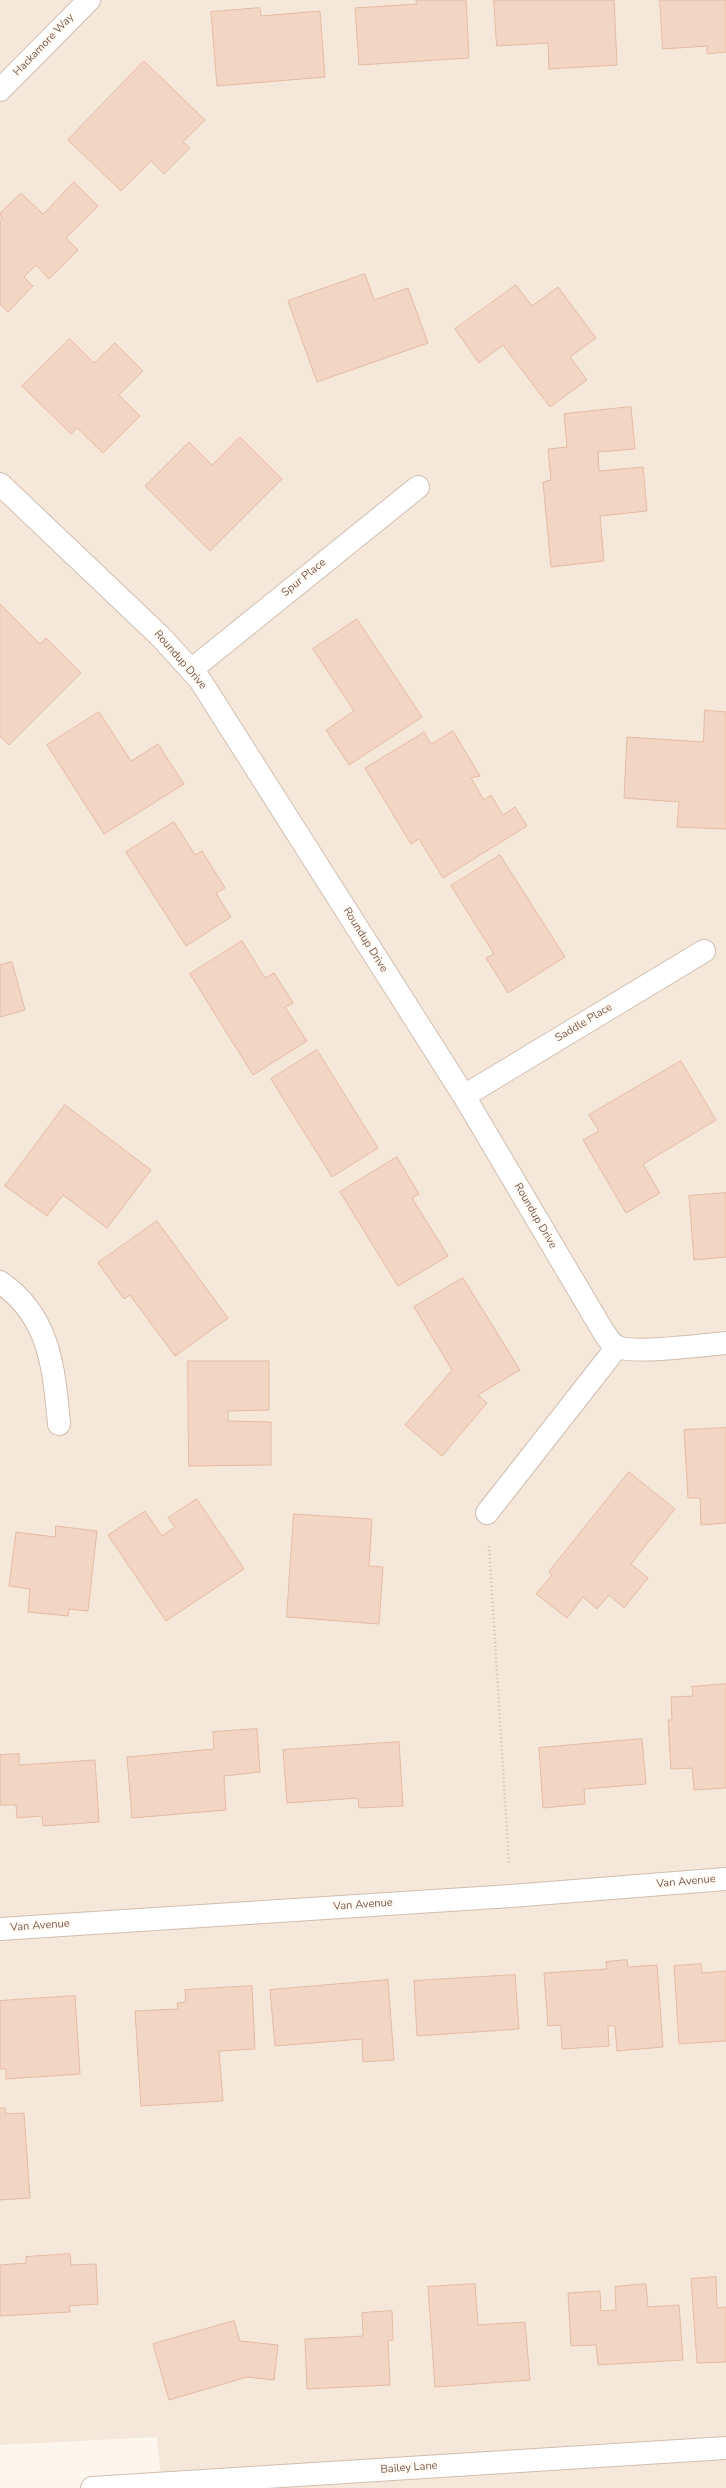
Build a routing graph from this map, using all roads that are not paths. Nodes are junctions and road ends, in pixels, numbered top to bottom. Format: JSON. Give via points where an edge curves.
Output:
{"nodes":[{"id":1,"x":89,"y":0,"type":"edge"},
{"id":2,"x":0,"y":90,"type":"edge"},
{"id":3,"x":0,"y":484,"type":"edge"},
{"id":4,"x":418,"y":487,"type":"dead end"},
{"id":5,"x":191,"y":670,"type":"junction"},
{"id":6,"x":704,"y":951,"type":"dead end"},
{"id":7,"x":464,"y":1096,"type":"junction"},
{"id":8,"x":0,"y":1282,"type":"edge"},
{"id":9,"x":726,"y":1343,"type":"edge"},
{"id":10,"x":617,"y":1346,"type":"junction"},
{"id":11,"x":59,"y":1424,"type":"dead end"},
{"id":12,"x":487,"y":1513,"type":"road end"},
{"id":13,"x":726,"y":1879,"type":"edge"},
{"id":14,"x":0,"y":1929,"type":"edge"},
{"id":15,"x":726,"y":2448,"type":"edge"},
{"id":16,"x":92,"y":2488,"type":"edge"}],
"edges":[{"from":1,"to":2,"type":"street","name":"Hackamore Way"},
{"from":3,"to":5,"type":"street","name":"Roundup Drive","via":[[161,637]]},
{"from":4,"to":5,"type":"street","name":"Spur Place"},
{"from":5,"to":7,"type":"street","name":"Roundup Drive","via":[[208,692]]},
{"from":6,"to":7,"type":"street","name":"Saddle Place"},
{"from":7,"to":10,"type":"street","name":"Roundup Drive","via":[[602,1331]]},
{"from":8,"to":11,"type":"street","via":[[9,1288],[29,1311],[50,1352],[55,1375]]},
{"from":9,"to":10,"type":"street","via":[[633,1349]]},
{"from":10,"to":12,"type":"street"},
{"from":13,"to":14,"type":"street","name":"Van Avenue","via":[[511,1896]]},
{"from":15,"to":16,"type":"street","name":"Bailey Lane"}]}
